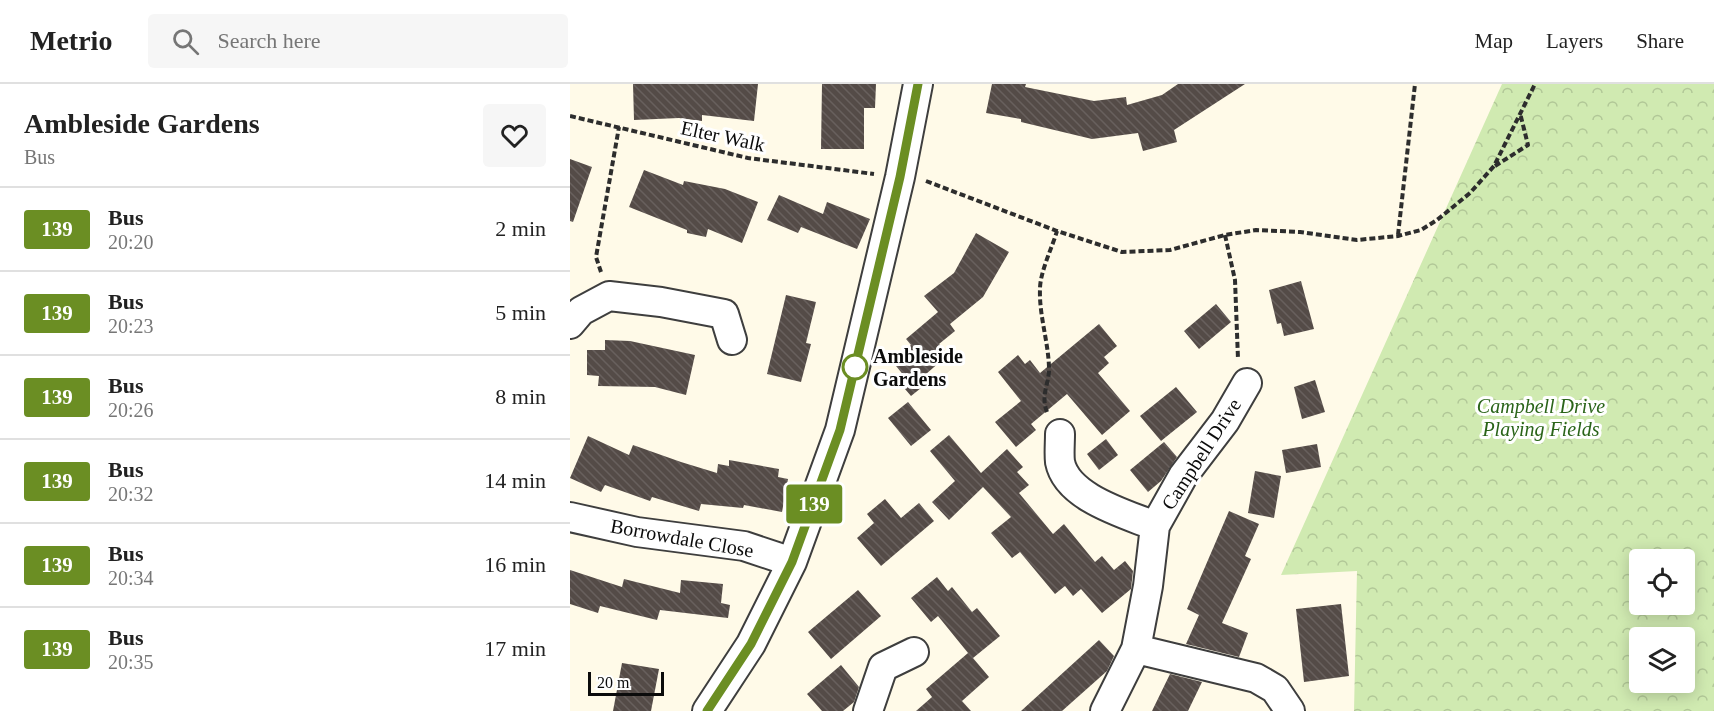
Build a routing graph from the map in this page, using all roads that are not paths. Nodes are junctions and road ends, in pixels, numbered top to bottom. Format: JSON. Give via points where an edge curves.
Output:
{"nodes":[{"id":1,"x":918,"y":84,"type":"edge"},
{"id":2,"x":570,"y":324,"type":"edge"},
{"id":3,"x":732,"y":340,"type":"dead end"},
{"id":4,"x":1247,"y":383,"type":"road end"},
{"id":5,"x":1060,"y":434,"type":"road end"},
{"id":6,"x":570,"y":517,"type":"edge"},
{"id":7,"x":1155,"y":526,"type":"junction"},
{"id":8,"x":792,"y":562,"type":"junction"},
{"id":9,"x":1136,"y":649,"type":"junction"},
{"id":10,"x":914,"y":652,"type":"dead end"},
{"id":11,"x":707,"y":711,"type":"edge"},
{"id":12,"x":868,"y":711,"type":"edge"},
{"id":13,"x":1105,"y":711,"type":"edge"},
{"id":14,"x":1290,"y":711,"type":"edge"}],
"edges":[{"from":1,"to":8,"type":"street","via":[[840,430]]},
{"from":2,"to":3,"type":"street","via":[[581,310],[609,296],[724,314]]},
{"from":4,"to":7,"type":"street","name":"Campbell Drive"},
{"from":5,"to":7,"type":"street","name":"Campbell Drive","via":[[1060,463],[1066,477],[1084,495]]},
{"from":6,"to":8,"type":"street","name":"Borrowdale Close","via":[[744,546]]},
{"from":7,"to":9,"type":"street","name":"Campbell Drive"},
{"from":8,"to":11,"type":"street","via":[[751,644]]},
{"from":9,"to":13,"type":"street","name":"Campbell Drive"},
{"from":9,"to":14,"type":"street","via":[[1256,678],[1275,689]]},
{"from":10,"to":12,"type":"street","via":[[883,668]]}]}
